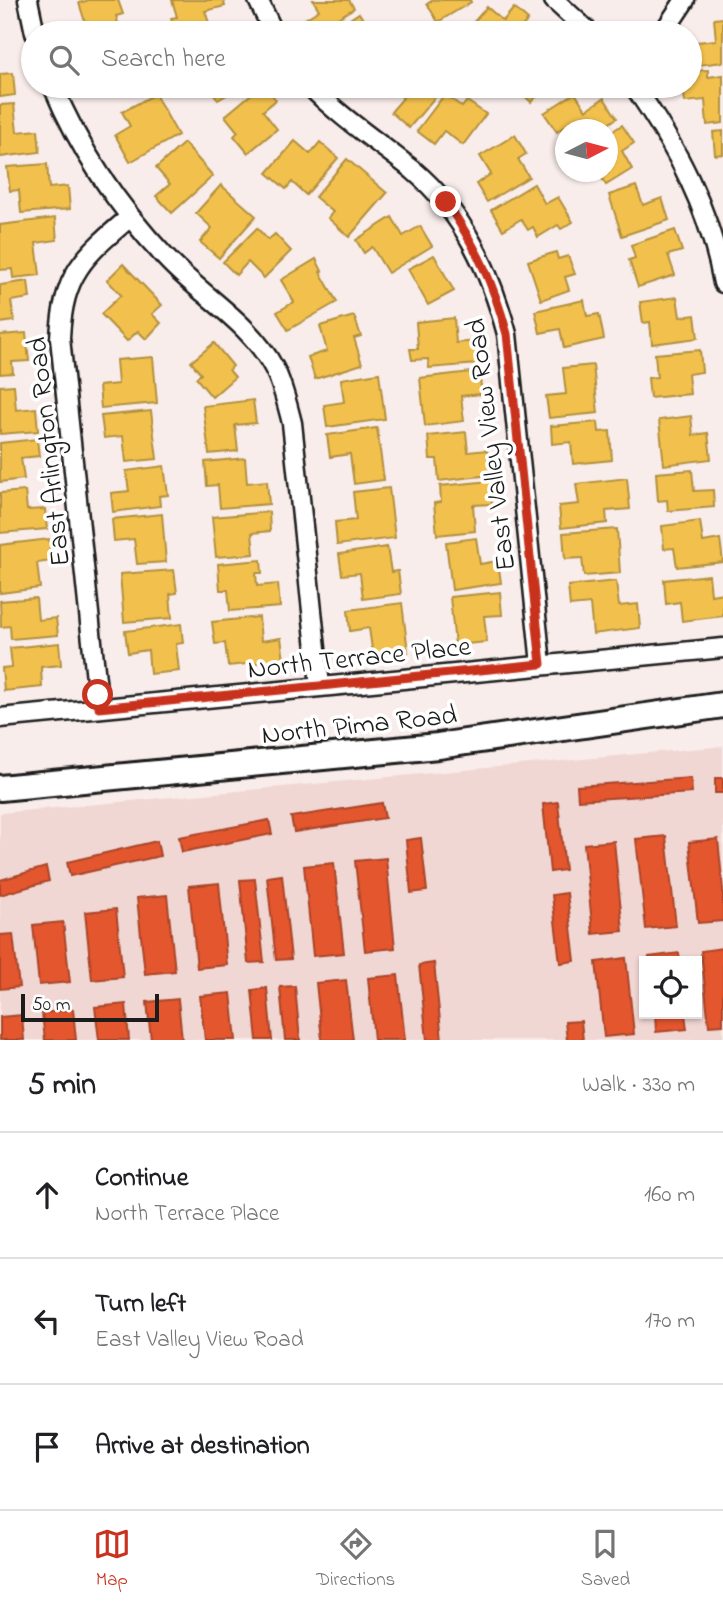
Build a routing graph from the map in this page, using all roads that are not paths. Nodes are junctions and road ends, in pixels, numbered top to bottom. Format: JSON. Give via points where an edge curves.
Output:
{"nodes":[{"id":1,"x":28,"y":0,"type":"edge"},
{"id":2,"x":258,"y":0,"type":"edge"},
{"id":3,"x":554,"y":0,"type":"edge"},
{"id":4,"x":685,"y":0,"type":"edge"},
{"id":5,"x":32,"y":21,"type":"edge"},
{"id":6,"x":268,"y":21,"type":"edge"},
{"id":7,"x":577,"y":21,"type":"edge"},
{"id":8,"x":671,"y":21,"type":"edge"},
{"id":9,"x":58,"y":98,"type":"edge"},
{"id":10,"x":322,"y":98,"type":"edge"},
{"id":11,"x":642,"y":98,"type":"edge"},
{"id":12,"x":130,"y":217,"type":"junction"},
{"id":13,"x":723,"y":283,"type":"edge"},
{"id":14,"x":723,"y":648,"type":"edge"},
{"id":15,"x":541,"y":664,"type":"junction"},
{"id":16,"x":320,"y":686,"type":"junction"},
{"id":17,"x":723,"y":705,"type":"edge"},
{"id":18,"x":99,"y":708,"type":"junction"},
{"id":19,"x":0,"y":718,"type":"edge"},
{"id":20,"x":0,"y":788,"type":"edge"}],
"edges":[{"from":1,"to":5,"type":"street"},
{"from":2,"to":6,"type":"street"},
{"from":3,"to":7,"type":"street"},
{"from":4,"to":8,"type":"street"},
{"from":9,"to":12,"type":"street","via":[[77,139]]},
{"from":10,"to":15,"type":"street","name":"East Valley View Road","via":[[446,202],[496,292],[507,334]]},
{"from":11,"to":13,"type":"street","via":[[681,160],[701,206]]},
{"from":12,"to":16,"type":"street","via":[[167,260],[257,342],[284,390],[292,423]]},
{"from":12,"to":18,"type":"street","name":"East Arlington Road","via":[[77,267],[61,314]]},
{"from":14,"to":15,"type":"street","name":"North Terrace Place"},
{"from":15,"to":16,"type":"street","name":"North Terrace Place"},
{"from":16,"to":18,"type":"street","name":"North Terrace Place"},
{"from":17,"to":20,"type":"main road","name":"North Pima Road","via":[[438,746]]},
{"from":18,"to":19,"type":"street","name":"North Terrace Place"}]}
